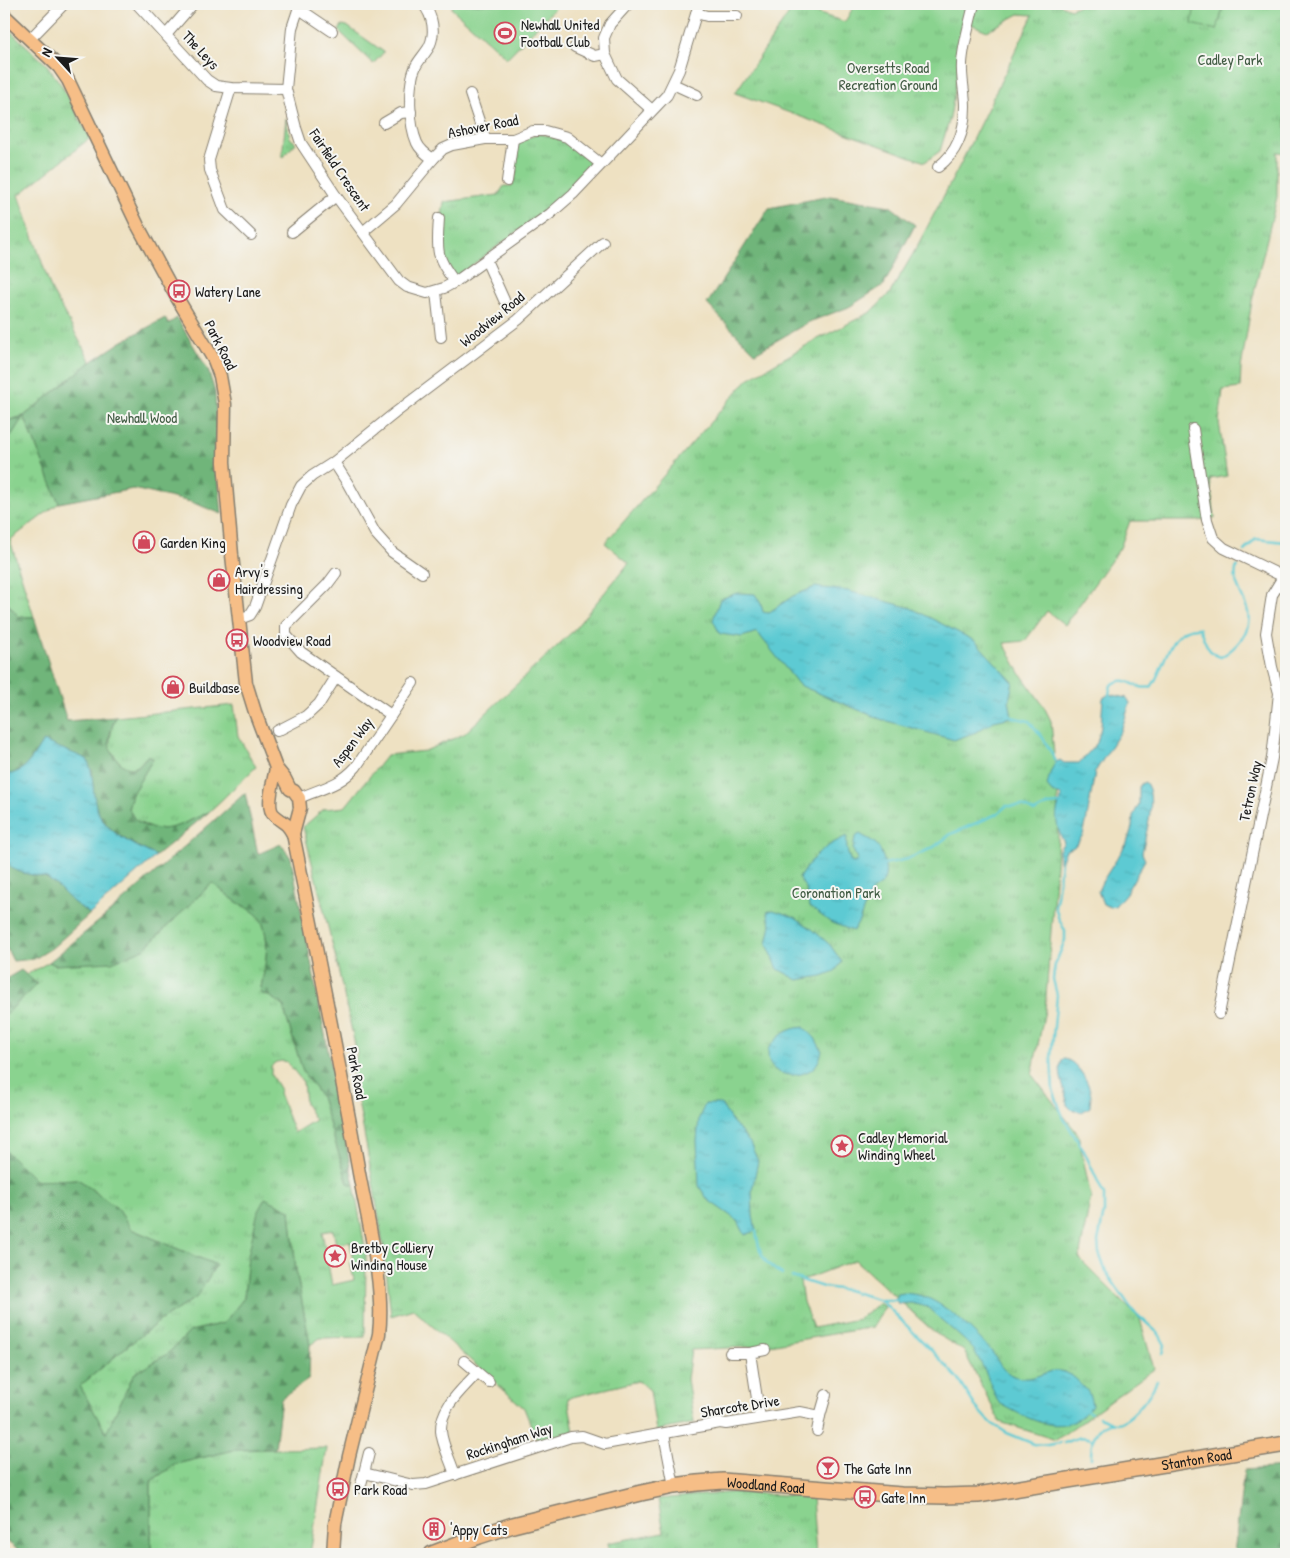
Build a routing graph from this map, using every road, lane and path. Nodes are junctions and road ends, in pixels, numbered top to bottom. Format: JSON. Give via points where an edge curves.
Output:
{"nodes":[{"id":1,"x":64,"y":4,"type":"edge"},
{"id":2,"x":137,"y":4,"type":"edge"},
{"id":3,"x":193,"y":4,"type":"edge"},
{"id":4,"x":423,"y":4,"type":"edge"},
{"id":5,"x":628,"y":4,"type":"edge"},
{"id":6,"x":974,"y":4,"type":"edge"},
{"id":7,"x":299,"y":6,"type":"edge"},
{"id":8,"x":697,"y":8,"type":"edge"},
{"id":9,"x":4,"y":15,"type":"edge"},
{"id":10,"x":737,"y":16,"type":"dead end"},
{"id":11,"x":332,"y":31,"type":"dead end"},
{"id":12,"x":166,"y":34,"type":"junction"},
{"id":13,"x":30,"y":39,"type":"junction"},
{"id":14,"x":575,"y":47,"type":"dead end"},
{"id":15,"x":605,"y":54,"type":"junction"},
{"id":16,"x":673,"y":84,"type":"junction"},
{"id":17,"x":231,"y":88,"type":"junction"},
{"id":18,"x":286,"y":89,"type":"junction"},
{"id":19,"x":470,"y":94,"type":"dead end"},
{"id":20,"x":697,"y":96,"type":"dead end"},
{"id":21,"x":652,"y":110,"type":"junction"},
{"id":22,"x":411,"y":112,"type":"junction"},
{"id":23,"x":384,"y":123,"type":"dead end"},
{"id":24,"x":513,"y":139,"type":"junction"},
{"id":25,"x":485,"y":140,"type":"junction"},
{"id":26,"x":433,"y":159,"type":"junction"},
{"id":27,"x":601,"y":164,"type":"junction"},
{"id":28,"x":938,"y":166,"type":"dead end"},
{"id":29,"x":507,"y":181,"type":"dead end"},
{"id":30,"x":336,"y":196,"type":"junction"},
{"id":31,"x":439,"y":218,"type":"dead end"},
{"id":32,"x":364,"y":231,"type":"junction"},
{"id":33,"x":292,"y":232,"type":"dead end"},
{"id":34,"x":251,"y":236,"type":"dead end"},
{"id":35,"x":603,"y":242,"type":"dead end"},
{"id":36,"x":486,"y":260,"type":"junction"},
{"id":37,"x":455,"y":282,"type":"junction"},
{"id":38,"x":436,"y":292,"type":"junction"},
{"id":39,"x":504,"y":300,"type":"dead end"},
{"id":40,"x":441,"y":336,"type":"dead end"},
{"id":41,"x":1193,"y":428,"type":"dead end"},
{"id":42,"x":334,"y":462,"type":"junction"},
{"id":43,"x":336,"y":573,"type":"dead end"},
{"id":44,"x":422,"y":573,"type":"dead end"},
{"id":45,"x":1285,"y":578,"type":"edge"},
{"id":46,"x":239,"y":619,"type":"junction"},
{"id":47,"x":336,"y":677,"type":"junction"},
{"id":48,"x":413,"y":683,"type":"dead end"},
{"id":49,"x":391,"y":715,"type":"junction"},
{"id":50,"x":277,"y":731,"type":"dead end"},
{"id":51,"x":276,"y":768,"type":"junction"},
{"id":52,"x":290,"y":789,"type":"junction"},
{"id":53,"x":272,"y":795,"type":"junction"},
{"id":54,"x":300,"y":798,"type":"junction"},
{"id":55,"x":297,"y":813,"type":"junction"},
{"id":56,"x":279,"y":818,"type":"junction"},
{"id":57,"x":293,"y":834,"type":"junction"},
{"id":58,"x":1218,"y":1014,"type":"dead end"},
{"id":59,"x":764,"y":1350,"type":"dead end"},
{"id":60,"x":730,"y":1352,"type":"dead end"},
{"id":61,"x":750,"y":1354,"type":"junction"},
{"id":62,"x":464,"y":1361,"type":"dead end"},
{"id":63,"x":477,"y":1373,"type":"junction"},
{"id":64,"x":488,"y":1382,"type":"dead end"},
{"id":65,"x":826,"y":1395,"type":"dead end"},
{"id":66,"x":820,"y":1416,"type":"junction"},
{"id":67,"x":760,"y":1418,"type":"junction"},
{"id":68,"x":817,"y":1431,"type":"dead end"},
{"id":69,"x":664,"y":1434,"type":"junction"},
{"id":70,"x":1286,"y":1444,"type":"edge"},
{"id":71,"x":369,"y":1453,"type":"dead end"},
{"id":72,"x":364,"y":1473,"type":"junction"},
{"id":73,"x":1106,"y":1474,"type":"joint"},
{"id":74,"x":456,"y":1475,"type":"junction"},
{"id":75,"x":674,"y":1486,"type":"junction"},
{"id":76,"x":360,"y":1488,"type":"dead end"},
{"id":77,"x":333,"y":1554,"type":"edge"},
{"id":78,"x":432,"y":1554,"type":"edge"}],
"edges":[{"from":1,"to":13,"type":"street"},
{"from":2,"to":12,"type":"street","name":"The Leys"},
{"from":3,"to":12,"type":"street"},
{"from":4,"to":22,"type":"street","via":[[434,27],[430,46],[416,67],[412,80]]},
{"from":5,"to":15,"type":"street","via":[[610,24],[604,38]]},
{"from":6,"to":28,"type":"street","via":[[962,64],[965,106],[962,127],[956,148],[948,160]]},
{"from":7,"to":11,"type":"street"},
{"from":7,"to":18,"type":"street","name":"Fairfield Crescent","via":[[292,28]]},
{"from":8,"to":10,"type":"street","via":[[706,16]]},
{"from":8,"to":16,"type":"street"},
{"from":9,"to":13,"type":"main road","name":"Park Road"},
{"from":12,"to":17,"type":"street","name":"The Leys","via":[[207,80],[216,86]]},
{"from":13,"to":46,"type":"main road","name":"Park Road","via":[[59,67],[76,95],[138,226],[220,376],[225,404],[224,462]]},
{"from":14,"to":15,"type":"street","via":[[595,56]]},
{"from":15,"to":21,"type":"street","via":[[617,78]]},
{"from":16,"to":20,"type":"street"},
{"from":16,"to":21,"type":"street"},
{"from":17,"to":18,"type":"street","name":"The Leys"},
{"from":17,"to":34,"type":"street","via":[[209,160],[210,170],[225,210]]},
{"from":18,"to":30,"type":"street","name":"Fairfield Crescent","via":[[301,143]]},
{"from":19,"to":25,"type":"street"},
{"from":21,"to":27,"type":"street"},
{"from":22,"to":23,"type":"street"},
{"from":22,"to":26,"type":"street","via":[[418,144]]},
{"from":24,"to":25,"type":"street","name":"Ashover Road"},
{"from":24,"to":27,"type":"street","name":"Ashover Road","via":[[532,131],[555,132],[567,137]]},
{"from":24,"to":29,"type":"street"},
{"from":25,"to":26,"type":"street","name":"Ashover Road","via":[[452,145]]},
{"from":26,"to":32,"type":"street","name":"Ashover Road","via":[[396,204]]},
{"from":27,"to":36,"type":"street","via":[[550,214]]},
{"from":30,"to":32,"type":"street","name":"Fairfield Crescent"},
{"from":30,"to":33,"type":"street"},
{"from":31,"to":37,"type":"street","via":[[439,258]]},
{"from":32,"to":38,"type":"street","name":"Fairfield Crescent","via":[[399,281],[418,291]]},
{"from":35,"to":42,"type":"street","name":"Woodview Road","via":[[518,320]]},
{"from":36,"to":37,"type":"street"},
{"from":36,"to":39,"type":"street"},
{"from":37,"to":38,"type":"street"},
{"from":38,"to":40,"type":"street"},
{"from":41,"to":45,"type":"street","via":[[1207,520],[1213,538],[1224,548]]},
{"from":42,"to":44,"type":"street","via":[[375,533],[392,552]]},
{"from":42,"to":46,"type":"street","name":"Woodview Road","via":[[312,476],[295,495],[254,607],[250,615]]},
{"from":43,"to":47,"type":"street","via":[[286,626],[286,634],[301,652]]},
{"from":45,"to":58,"type":"street","name":"Tetron Way","via":[[1272,595],[1266,633],[1279,693],[1272,758]]},
{"from":46,"to":51,"type":"main road","name":"Park Road","via":[[246,683]]},
{"from":47,"to":49,"type":"street"},
{"from":47,"to":50,"type":"street","via":[[319,704],[306,716]]},
{"from":48,"to":49,"type":"street","name":"Aspen Way"},
{"from":49,"to":54,"type":"street","name":"Aspen Way","via":[[348,776]]},
{"from":51,"to":52,"type":"main road","name":"Park Road"},
{"from":51,"to":53,"type":"main road","name":"Park Road"},
{"from":52,"to":53,"type":"main road","via":[[280,789]]},
{"from":52,"to":54,"type":"main road","name":"Park Road"},
{"from":53,"to":56,"type":"main road","name":"Park Road","via":[[269,806]]},
{"from":54,"to":55,"type":"main road","name":"Park Road"},
{"from":55,"to":56,"type":"main road","via":[[290,818]]},
{"from":55,"to":57,"type":"main road","name":"Park Road"},
{"from":56,"to":57,"type":"main road","name":"Park Road"},
{"from":57,"to":77,"type":"main road","name":"Park Road","via":[[345,1095],[381,1305],[379,1334],[356,1422],[335,1524]]},
{"from":59,"to":61,"type":"street"},
{"from":60,"to":61,"type":"street"},
{"from":61,"to":67,"type":"street"},
{"from":62,"to":63,"type":"street"},
{"from":63,"to":64,"type":"street"},
{"from":63,"to":74,"type":"street","via":[[446,1409],[442,1422],[442,1437]]},
{"from":65,"to":66,"type":"street"},
{"from":66,"to":67,"type":"street","name":"Sharcote Drive","via":[[800,1412]]},
{"from":66,"to":68,"type":"street"},
{"from":67,"to":69,"type":"street","name":"Sharcote Drive"},
{"from":69,"to":74,"type":"street","name":"Rockingham Way","via":[[605,1444],[582,1436],[571,1436]]},
{"from":69,"to":75,"type":"street"},
{"from":70,"to":73,"type":"highway","name":"Stanton Road"},
{"from":71,"to":72,"type":"street"},
{"from":72,"to":74,"type":"street","name":"Rockingham Way","via":[[420,1485]]},
{"from":72,"to":76,"type":"street"},
{"from":73,"to":75,"type":"highway","name":"Woodland Road","via":[[978,1495],[944,1496],[723,1481]]},
{"from":75,"to":78,"type":"highway","name":"Woodland Road","via":[[513,1525]]}]}
